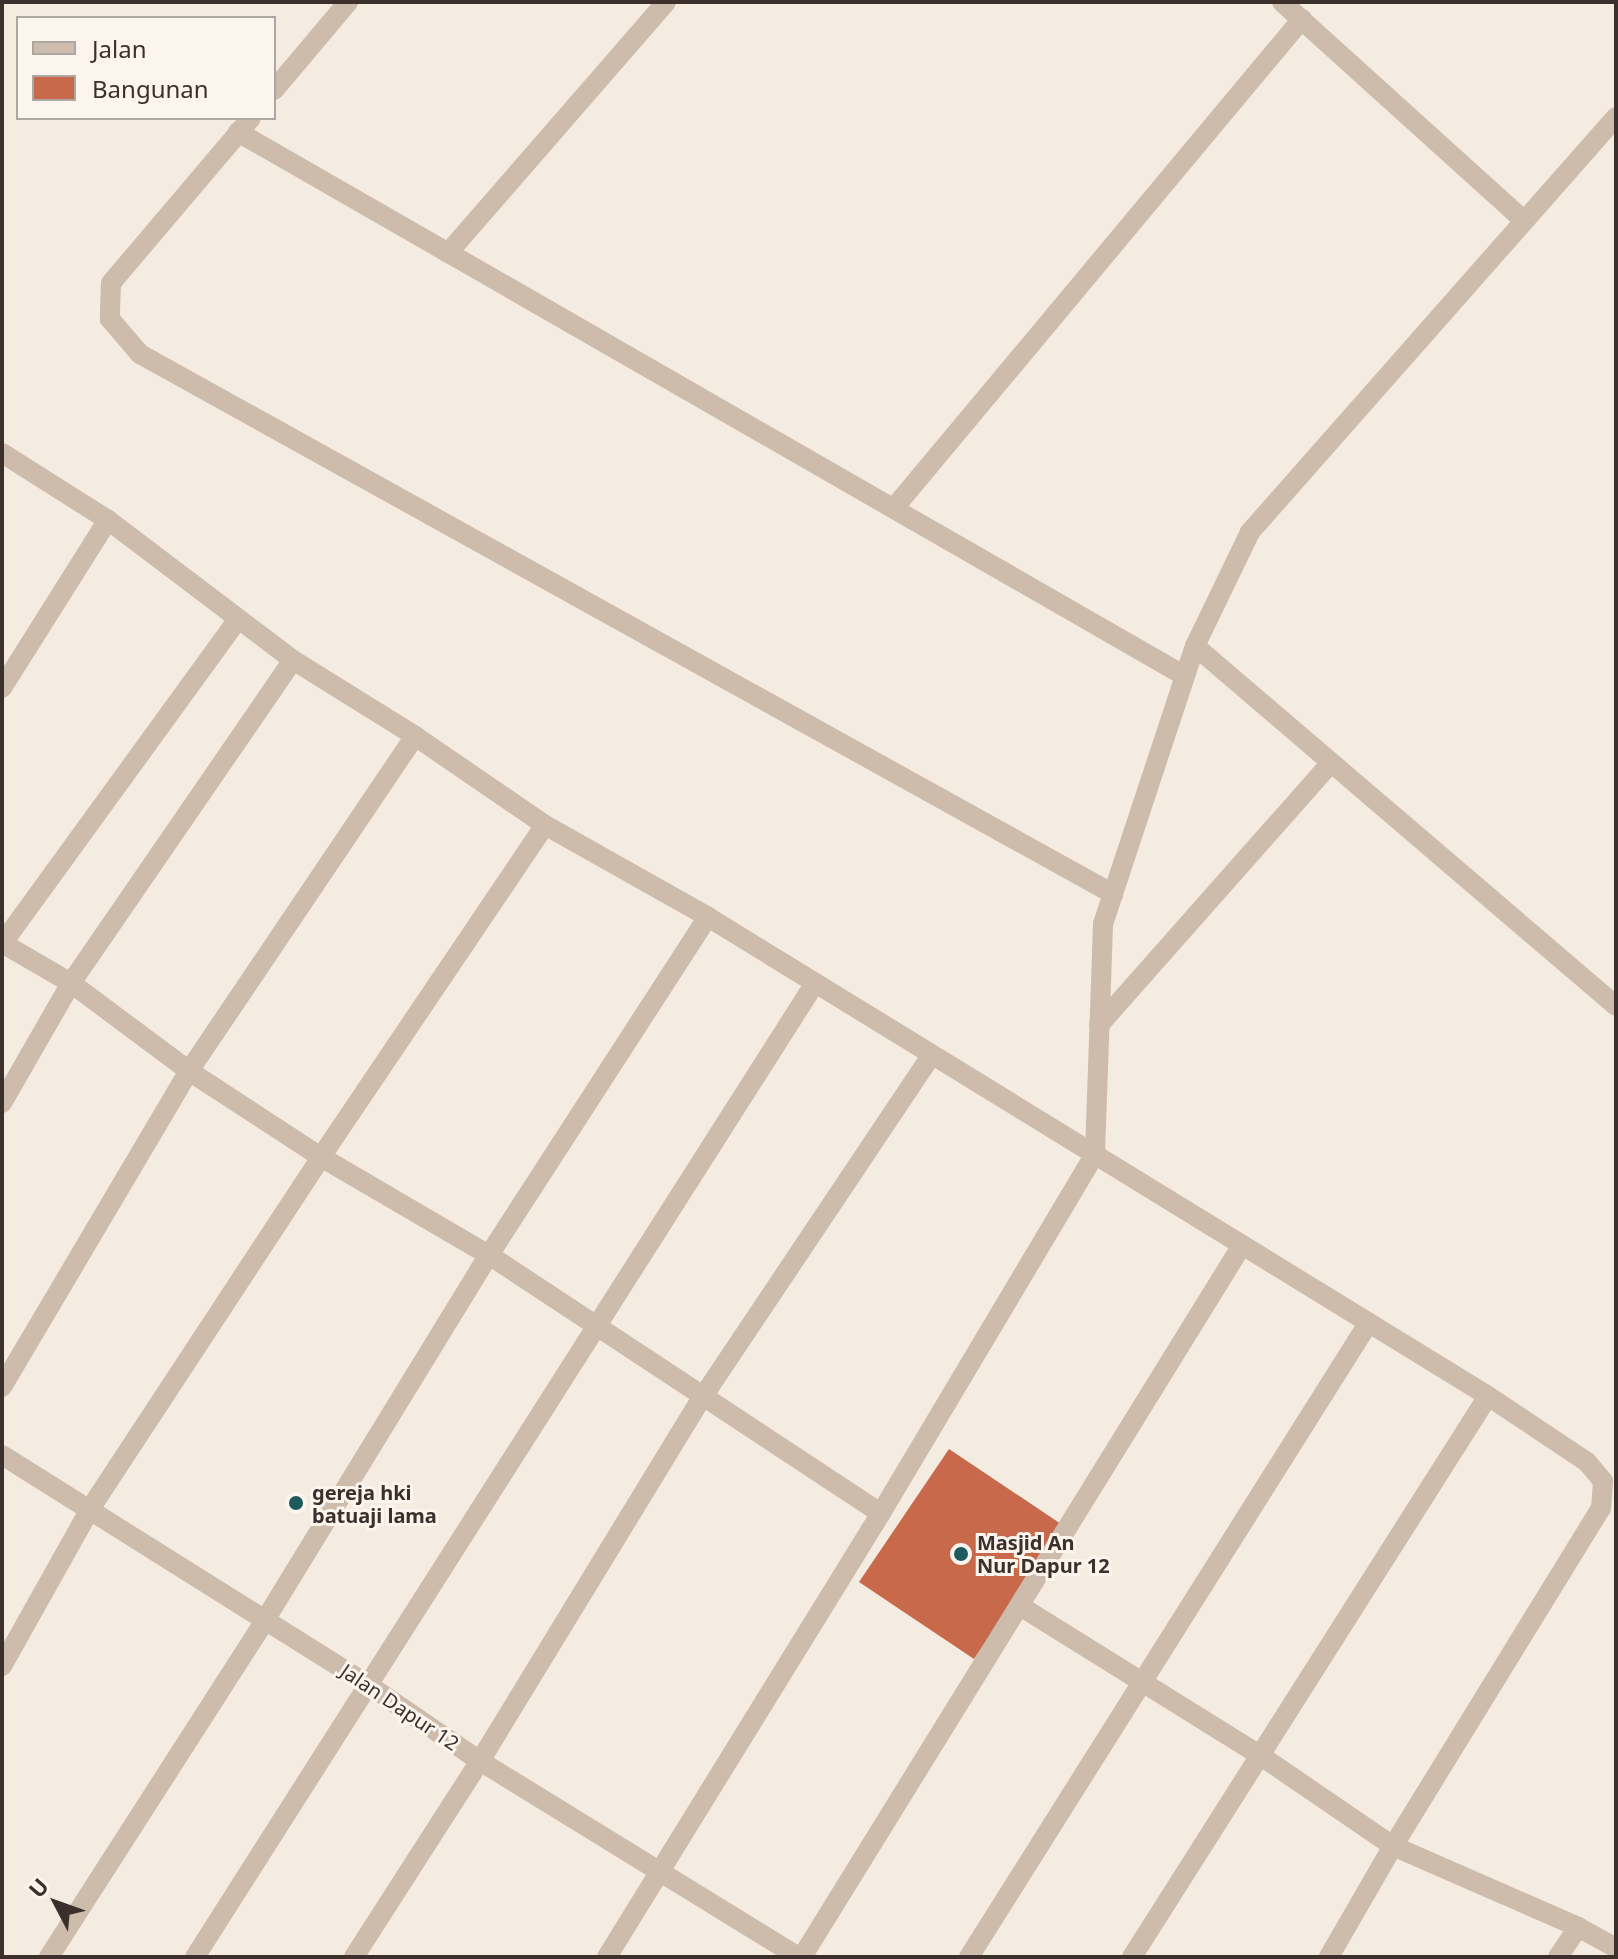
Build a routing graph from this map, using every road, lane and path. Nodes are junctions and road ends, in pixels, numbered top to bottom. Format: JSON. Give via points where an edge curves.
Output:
{"nodes":[{"id":1,"x":348,"y":2,"type":"edge"},
{"id":2,"x":666,"y":2,"type":"edge"},
{"id":3,"x":1282,"y":2,"type":"edge"},
{"id":4,"x":1302,"y":19,"type":"junction"},
{"id":5,"x":276,"y":88,"type":"edge"},
{"id":6,"x":1616,"y":117,"type":"edge"},
{"id":7,"x":244,"y":125,"type":"edge"},
{"id":8,"x":1523,"y":220,"type":"junction"},
{"id":9,"x":448,"y":253,"type":"junction"},
{"id":10,"x":2,"y":453,"type":"edge"},
{"id":11,"x":894,"y":508,"type":"junction"},
{"id":12,"x":108,"y":520,"type":"junction"},
{"id":13,"x":237,"y":621,"type":"junction"},
{"id":14,"x":1195,"y":646,"type":"junction"},
{"id":15,"x":293,"y":660,"type":"junction"},
{"id":16,"x":1185,"y":676,"type":"junction"},
{"id":17,"x":2,"y":688,"type":"edge"},
{"id":18,"x":415,"y":736,"type":"junction"},
{"id":19,"x":1331,"y":763,"type":"junction"},
{"id":20,"x":545,"y":825,"type":"junction"},
{"id":21,"x":1113,"y":894,"type":"junction"},
{"id":22,"x":708,"y":917,"type":"junction"},
{"id":23,"x":2,"y":943,"type":"edge"},
{"id":24,"x":71,"y":983,"type":"junction"},
{"id":25,"x":815,"y":983,"type":"junction"},
{"id":26,"x":1616,"y":1006,"type":"edge"},
{"id":27,"x":1099,"y":1025,"type":"junction"},
{"id":28,"x":932,"y":1055,"type":"junction"},
{"id":29,"x":189,"y":1071,"type":"junction"},
{"id":30,"x":2,"y":1103,"type":"edge"},
{"id":31,"x":1095,"y":1154,"type":"junction"},
{"id":32,"x":321,"y":1157,"type":"junction"},
{"id":33,"x":1242,"y":1245,"type":"junction"},
{"id":34,"x":489,"y":1255,"type":"junction"},
{"id":35,"x":1369,"y":1322,"type":"junction"},
{"id":36,"x":597,"y":1329,"type":"junction"},
{"id":37,"x":2,"y":1387,"type":"edge"},
{"id":38,"x":1488,"y":1396,"type":"junction"},
{"id":39,"x":702,"y":1398,"type":"junction"},
{"id":40,"x":2,"y":1455,"type":"edge"},
{"id":41,"x":90,"y":1509,"type":"junction"},
{"id":42,"x":881,"y":1513,"type":"junction"},
{"id":43,"x":1020,"y":1606,"type":"junction"},
{"id":44,"x":265,"y":1620,"type":"junction"},
{"id":45,"x":2,"y":1666,"type":"edge"},
{"id":46,"x":1142,"y":1682,"type":"junction"},
{"id":47,"x":370,"y":1686,"type":"junction"},
{"id":48,"x":1261,"y":1756,"type":"junction"},
{"id":49,"x":480,"y":1761,"type":"junction"},
{"id":50,"x":1393,"y":1846,"type":"junction"},
{"id":51,"x":662,"y":1871,"type":"junction"},
{"id":52,"x":1578,"y":1927,"type":"junction"},
{"id":53,"x":1616,"y":1948,"type":"edge"},
{"id":54,"x":49,"y":1957,"type":"edge"},
{"id":55,"x":195,"y":1957,"type":"edge"},
{"id":56,"x":354,"y":1957,"type":"edge"},
{"id":57,"x":607,"y":1957,"type":"edge"},
{"id":58,"x":801,"y":1957,"type":"edge"},
{"id":59,"x":969,"y":1957,"type":"edge"},
{"id":60,"x":1132,"y":1957,"type":"edge"},
{"id":61,"x":1329,"y":1957,"type":"edge"},
{"id":62,"x":1558,"y":1957,"type":"edge"}],
"edges":[{"from":1,"to":5,"type":"street"},
{"from":2,"to":9,"type":"street"},
{"from":3,"to":4,"type":"street"},
{"from":4,"to":8,"type":"street"},
{"from":4,"to":11,"type":"street"},
{"from":6,"to":8,"type":"street"},
{"from":7,"to":9,"type":"street"},
{"from":7,"to":21,"type":"street","via":[[111,283],[110,319],[140,354]]},
{"from":8,"to":14,"type":"street","via":[[1250,532]]},
{"from":9,"to":11,"type":"street"},
{"from":10,"to":12,"type":"street"},
{"from":11,"to":16,"type":"street"},
{"from":12,"to":13,"type":"street"},
{"from":12,"to":17,"type":"street"},
{"from":13,"to":15,"type":"street"},
{"from":13,"to":23,"type":"street"},
{"from":14,"to":16,"type":"street"},
{"from":14,"to":19,"type":"street"},
{"from":15,"to":18,"type":"street"},
{"from":15,"to":24,"type":"street"},
{"from":16,"to":21,"type":"street"},
{"from":18,"to":20,"type":"street"},
{"from":18,"to":29,"type":"street"},
{"from":19,"to":26,"type":"street"},
{"from":19,"to":27,"type":"street"},
{"from":20,"to":22,"type":"street"},
{"from":20,"to":32,"type":"street"},
{"from":21,"to":27,"type":"street","via":[[1103,924]]},
{"from":22,"to":25,"type":"street"},
{"from":22,"to":34,"type":"street"},
{"from":23,"to":24,"type":"street"},
{"from":24,"to":29,"type":"street"},
{"from":24,"to":30,"type":"street"},
{"from":25,"to":28,"type":"street"},
{"from":25,"to":36,"type":"street"},
{"from":27,"to":31,"type":"street"},
{"from":28,"to":31,"type":"street"},
{"from":28,"to":39,"type":"street"},
{"from":29,"to":32,"type":"street"},
{"from":29,"to":37,"type":"street"},
{"from":31,"to":33,"type":"street"},
{"from":31,"to":42,"type":"street"},
{"from":32,"to":34,"type":"street"},
{"from":32,"to":41,"type":"street"},
{"from":33,"to":35,"type":"street"},
{"from":33,"to":43,"type":"street"},
{"from":34,"to":36,"type":"street"},
{"from":34,"to":44,"type":"street"},
{"from":35,"to":38,"type":"street"},
{"from":35,"to":46,"type":"street"},
{"from":36,"to":39,"type":"street"},
{"from":36,"to":47,"type":"street"},
{"from":38,"to":48,"type":"street"},
{"from":38,"to":50,"type":"street","via":[[1587,1462],[1603,1481],[1601,1508]]},
{"from":39,"to":42,"type":"street"},
{"from":39,"to":49,"type":"street"},
{"from":40,"to":41,"type":"street","name":"Jalan Dapur 12"},
{"from":41,"to":44,"type":"street","name":"Jalan Dapur 12"},
{"from":41,"to":45,"type":"street"},
{"from":42,"to":51,"type":"street"},
{"from":43,"to":46,"type":"street"},
{"from":43,"to":58,"type":"street"},
{"from":44,"to":47,"type":"street","name":"Jalan Dapur 12"},
{"from":44,"to":54,"type":"street"},
{"from":46,"to":48,"type":"street"},
{"from":46,"to":59,"type":"street"},
{"from":47,"to":49,"type":"street","name":"Jalan Dapur 12"},
{"from":47,"to":55,"type":"street"},
{"from":48,"to":50,"type":"street"},
{"from":48,"to":60,"type":"street"},
{"from":49,"to":51,"type":"street","name":"Jalan Dapur 12"},
{"from":49,"to":56,"type":"street"},
{"from":50,"to":52,"type":"street"},
{"from":50,"to":61,"type":"street"},
{"from":51,"to":57,"type":"street"},
{"from":51,"to":58,"type":"street","name":"Jalan Dapur 12"},
{"from":52,"to":53,"type":"street"},
{"from":52,"to":62,"type":"street"}]}
